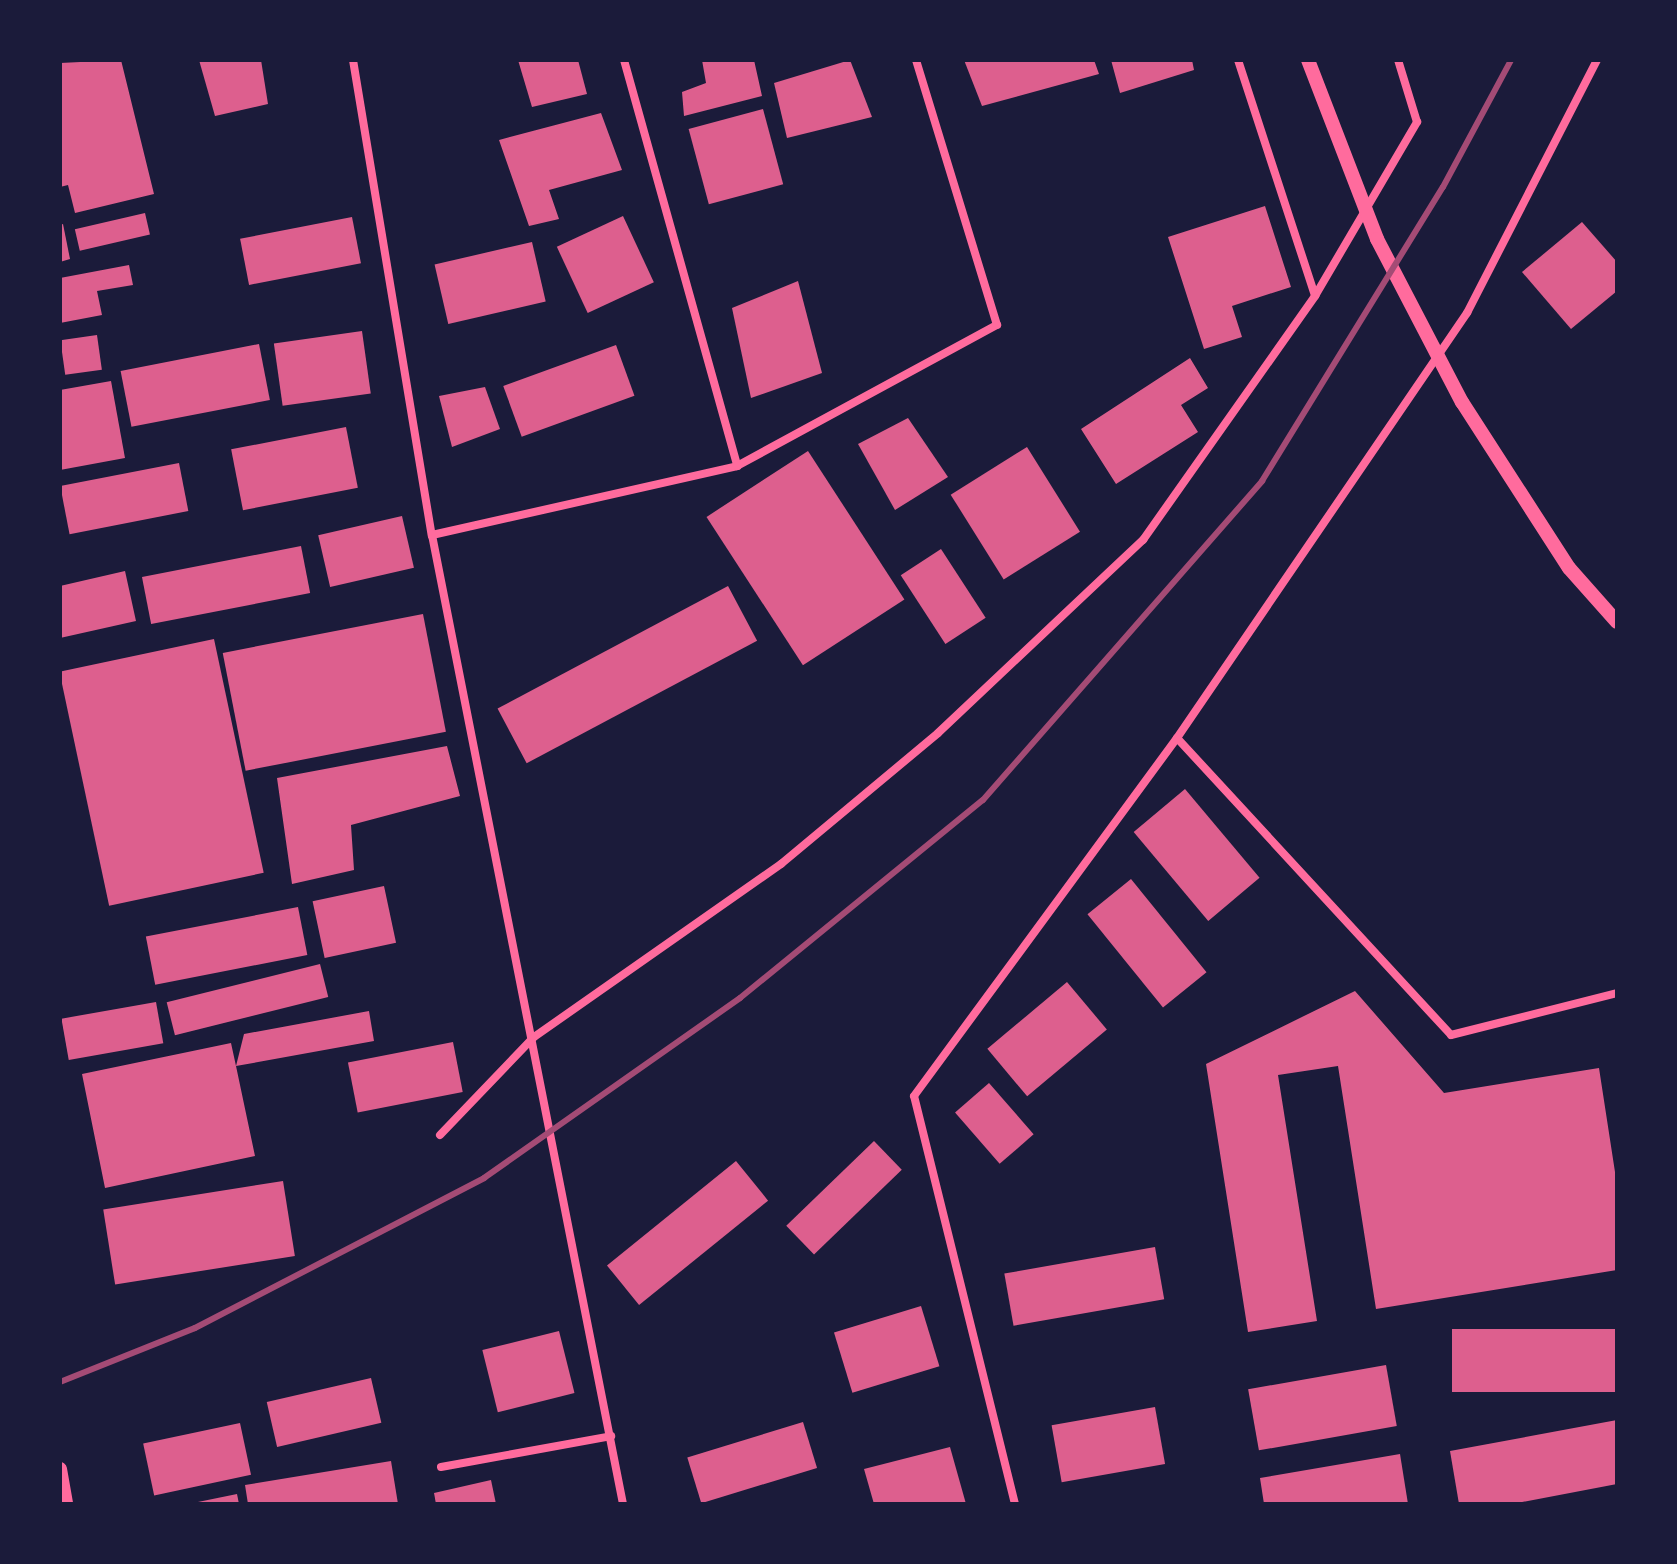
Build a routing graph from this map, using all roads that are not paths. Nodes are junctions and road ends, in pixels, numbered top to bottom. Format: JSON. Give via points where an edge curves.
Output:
{"nodes":[{"id":1,"x":353,"y":60,"type":"edge"},
{"id":2,"x":624,"y":60,"type":"edge"},
{"id":3,"x":916,"y":60,"type":"edge"},
{"id":4,"x":1238,"y":60,"type":"edge"},
{"id":5,"x":1308,"y":60,"type":"edge"},
{"id":6,"x":1398,"y":60,"type":"edge"},
{"id":7,"x":1597,"y":60,"type":"edge"},
{"id":8,"x":1315,"y":296,"type":"junction"},
{"id":9,"x":737,"y":466,"type":"junction"},
{"id":10,"x":432,"y":535,"type":"junction"},
{"id":11,"x":1617,"y":622,"type":"edge"},
{"id":12,"x":1177,"y":738,"type":"junction"},
{"id":13,"x":1617,"y":993,"type":"edge"},
{"id":14,"x":534,"y":1037,"type":"junction"},
{"id":15,"x":440,"y":1135,"type":"dead end"},
{"id":16,"x":611,"y":1436,"type":"junction"},
{"id":17,"x":441,"y":1467,"type":"dead end"},
{"id":18,"x":60,"y":1469,"type":"edge"},
{"id":19,"x":66,"y":1504,"type":"edge"},
{"id":20,"x":623,"y":1504,"type":"edge"},
{"id":21,"x":1015,"y":1504,"type":"edge"}],
"edges":[{"from":1,"to":10,"type":"street"},
{"from":2,"to":9,"type":"street"},
{"from":3,"to":9,"type":"street","via":[[997,325]]},
{"from":4,"to":8,"type":"street"},
{"from":5,"to":11,"type":"street","via":[[1377,239],[1462,402],[1569,568]]},
{"from":6,"to":8,"type":"street","via":[[1417,122]]},
{"from":7,"to":12,"type":"street","via":[[1467,313]]},
{"from":8,"to":14,"type":"street","via":[[1143,540],[938,733],[781,864]]},
{"from":9,"to":10,"type":"street"},
{"from":10,"to":14,"type":"street"},
{"from":12,"to":13,"type":"street","via":[[1451,1035]]},
{"from":12,"to":21,"type":"street","via":[[914,1096]]},
{"from":14,"to":15,"type":"street"},
{"from":14,"to":16,"type":"street"},
{"from":16,"to":17,"type":"street"},
{"from":16,"to":20,"type":"street"},
{"from":18,"to":19,"type":"street"}]}
